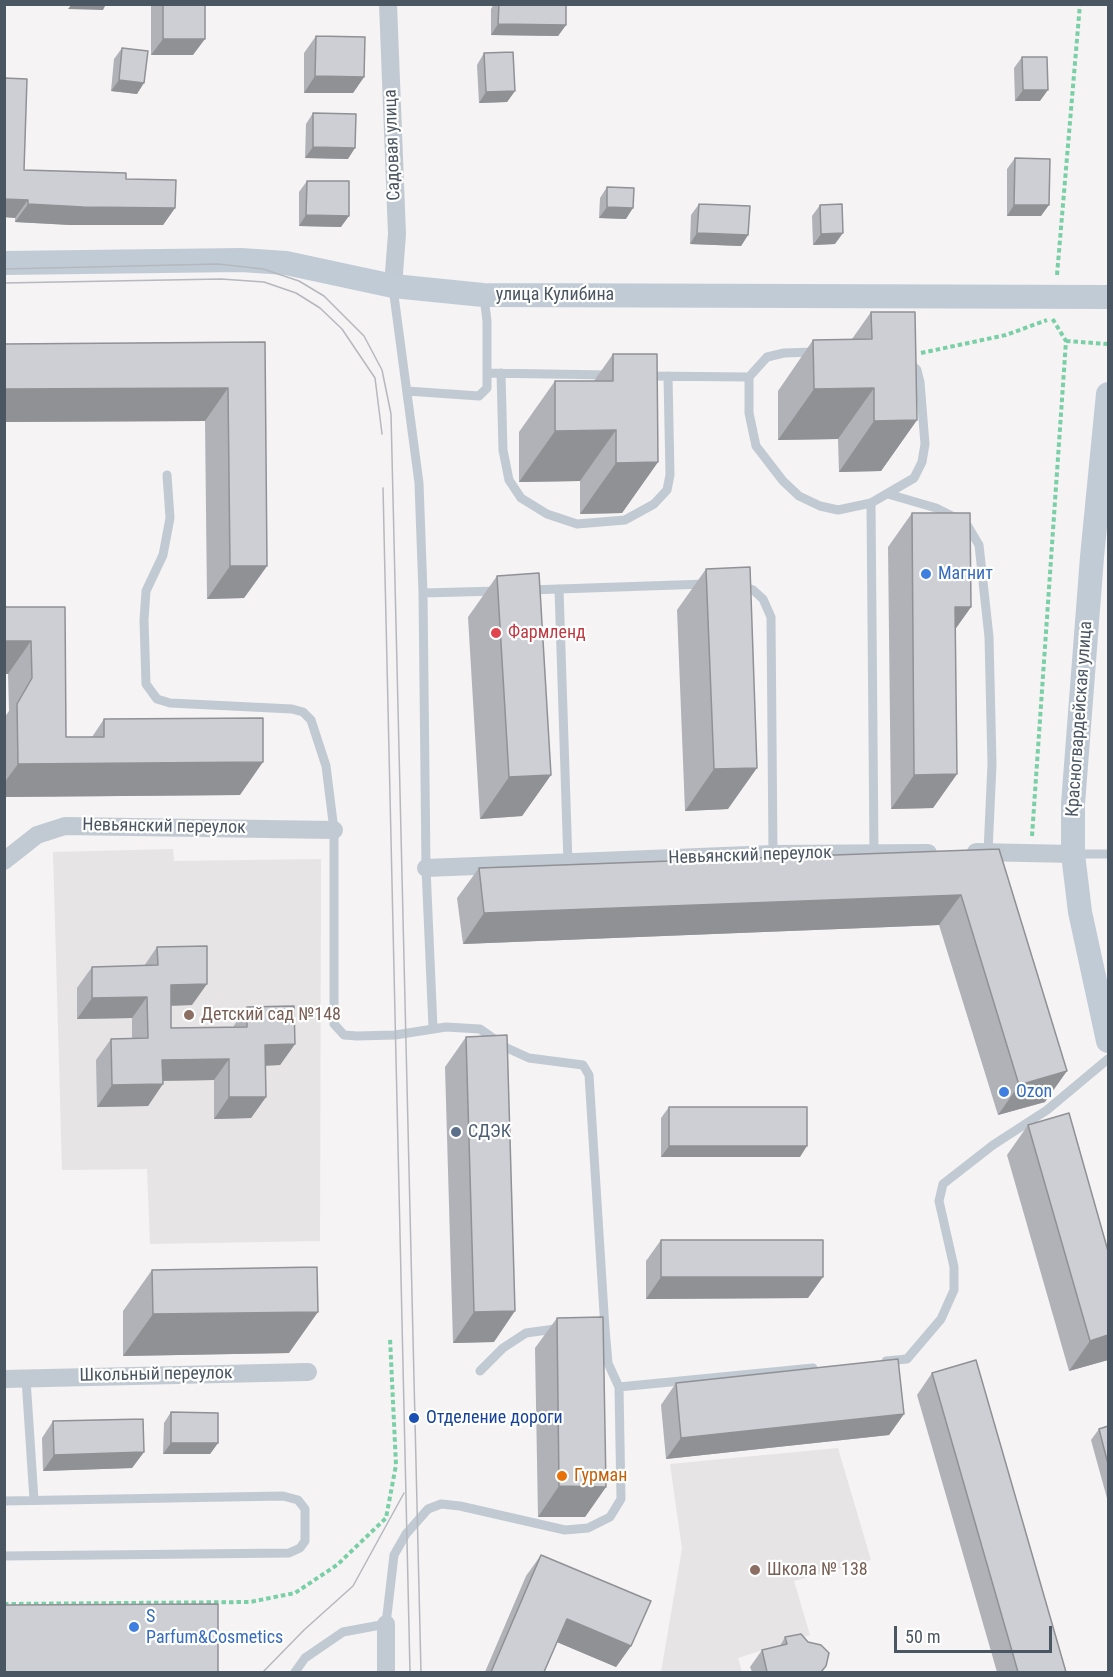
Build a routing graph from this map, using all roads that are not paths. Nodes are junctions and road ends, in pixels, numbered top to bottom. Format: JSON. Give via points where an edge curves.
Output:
{"nodes":[{"id":1,"x":388,"y":4,"type":"edge"},
{"id":2,"x":4,"y":263,"type":"edge"},
{"id":3,"x":393,"y":286,"type":"junction"},
{"id":4,"x":483,"y":295,"type":"junction"},
{"id":5,"x":1108,"y":297,"type":"edge"},
{"id":6,"x":828,"y":351,"type":"edge"},
{"id":7,"x":902,"y":357,"type":"edge"},
{"id":8,"x":487,"y":373,"type":"junction"},
{"id":9,"x":501,"y":373,"type":"junction"},
{"id":10,"x":620,"y":375,"type":"edge"},
{"id":11,"x":632,"y":376,"type":"edge"},
{"id":12,"x":668,"y":376,"type":"junction"},
{"id":13,"x":749,"y":377,"type":"junction"},
{"id":14,"x":407,"y":391,"type":"junction"},
{"id":15,"x":1108,"y":394,"type":"edge"},
{"id":16,"x":167,"y":475,"type":"dead end"},
{"id":17,"x":888,"y":494,"type":"junction"},
{"id":18,"x":871,"y":503,"type":"junction"},
{"id":19,"x":559,"y":589,"type":"junction"},
{"id":20,"x":525,"y":590,"type":"edge"},
{"id":21,"x":513,"y":591,"type":"edge"},
{"id":22,"x":423,"y":593,"type":"junction"},
{"id":23,"x":334,"y":831,"type":"junction"},
{"id":24,"x":988,"y":852,"type":"junction"},
{"id":25,"x":874,"y":853,"type":"junction"},
{"id":26,"x":773,"y":854,"type":"junction"},
{"id":27,"x":1074,"y":854,"type":"junction"},
{"id":28,"x":1108,"y":854,"type":"edge"},
{"id":29,"x":4,"y":861,"type":"edge"},
{"id":30,"x":568,"y":863,"type":"junction"},
{"id":31,"x":426,"y":868,"type":"junction"},
{"id":32,"x":433,"y":1028,"type":"junction"},
{"id":33,"x":1108,"y":1041,"type":"edge"},
{"id":34,"x":1108,"y":1059,"type":"edge"},
{"id":35,"x":573,"y":1328,"type":"edge"},
{"id":36,"x":594,"y":1329,"type":"edge"},
{"id":37,"x":605,"y":1329,"type":"junction"},
{"id":38,"x":872,"y":1362,"type":"edge"},
{"id":39,"x":826,"y":1367,"type":"edge"},
{"id":40,"x":480,"y":1371,"type":"dead end"},
{"id":41,"x":308,"y":1372,"type":"dead end"},
{"id":42,"x":26,"y":1378,"type":"junction"},
{"id":43,"x":4,"y":1379,"type":"edge"},
{"id":44,"x":619,"y":1388,"type":"junction"},
{"id":45,"x":34,"y":1500,"type":"junction"},
{"id":46,"x":4,"y":1501,"type":"edge"},
{"id":47,"x":4,"y":1556,"type":"edge"},
{"id":48,"x":386,"y":1624,"type":"junction"},
{"id":49,"x":295,"y":1672,"type":"edge"},
{"id":50,"x":386,"y":1672,"type":"edge"}],
"edges":[{"from":1,"to":3,"type":"street","name":"Садовая улица","via":[[397,234]]},
{"from":2,"to":3,"type":"main road","name":"улица Кулибина","via":[[241,260],[286,263]]},
{"from":3,"to":4,"type":"main road","name":"улица Кулибина"},
{"from":3,"to":14,"type":"lane"},
{"from":4,"to":5,"type":"main road","name":"улица Кулибина","via":[[1052,290]]},
{"from":4,"to":8,"type":"lane"},
{"from":6,"to":13,"type":"lane","via":[[767,357]]},
{"from":7,"to":17,"type":"lane","via":[[917,370],[925,444],[914,478]]},
{"from":8,"to":9,"type":"lane"},
{"from":8,"to":14,"type":"lane","via":[[487,388],[479,396]]},
{"from":9,"to":10,"type":"lane"},
{"from":9,"to":12,"type":"lane","via":[[503,450],[509,480],[521,498],[547,514],[577,524],[625,520],[654,504],[667,490]]},
{"from":11,"to":12,"type":"lane"},
{"from":12,"to":13,"type":"lane"},
{"from":13,"to":18,"type":"lane","via":[[749,413],[756,446],[783,481],[799,496],[820,506],[838,510]]},
{"from":14,"to":22,"type":"lane","via":[[419,483]]},
{"from":15,"to":27,"type":"main road","name":"Красногвардейская улица","via":[[1073,804]]},
{"from":16,"to":23,"type":"lane","via":[[170,518],[163,555],[146,591],[146,684],[157,699],[170,703],[303,712],[311,720],[326,766]]},
{"from":17,"to":18,"type":"lane"},
{"from":17,"to":24,"type":"lane","via":[[936,508],[966,523],[979,545],[989,637],[992,764]]},
{"from":18,"to":25,"type":"lane"},
{"from":19,"to":20,"type":"lane"},
{"from":19,"to":26,"type":"lane","via":[[724,583],[753,590],[763,599],[771,617]]},
{"from":19,"to":30,"type":"lane"},
{"from":21,"to":22,"type":"lane"},
{"from":22,"to":31,"type":"lane"},
{"from":23,"to":29,"type":"street","name":"Невьянский переулок","via":[[65,826],[37,835]]},
{"from":23,"to":32,"type":"lane","via":[[334,1024],[344,1035],[357,1036]]},
{"from":24,"to":25,"type":"street","name":"Невьянский переулок"},
{"from":24,"to":27,"type":"street","name":"Невьянский переулок"},
{"from":25,"to":26,"type":"street","name":"Невьянский переулок"},
{"from":26,"to":30,"type":"street","name":"Невьянский переулок"},
{"from":27,"to":28,"type":"lane"},
{"from":27,"to":33,"type":"main road","name":"Красногвардейская улица","via":[[1082,922]]},
{"from":30,"to":31,"type":"street","name":"Невьянский переулок"},
{"from":31,"to":32,"type":"lane"},
{"from":32,"to":37,"type":"lane","via":[[480,1029],[529,1058],[583,1065],[589,1075]]},
{"from":34,"to":38,"type":"lane","via":[[1047,1110],[943,1184],[939,1201],[954,1267],[954,1290],[941,1319],[907,1359]]},
{"from":35,"to":40,"type":"lane","via":[[552,1327],[526,1333],[503,1348]]},
{"from":36,"to":37,"type":"lane"},
{"from":37,"to":44,"type":"lane","via":[[608,1363]]},
{"from":39,"to":44,"type":"lane"},
{"from":41,"to":42,"type":"street","name":"Школьный переулок"},
{"from":42,"to":43,"type":"street","name":"Школьный переулок"},
{"from":42,"to":45,"type":"lane"},
{"from":44,"to":48,"type":"lane","via":[[621,1499],[610,1517],[588,1528],[565,1530],[460,1506],[441,1504],[428,1509],[394,1554]]},
{"from":45,"to":46,"type":"lane"},
{"from":45,"to":47,"type":"lane","via":[[283,1496],[298,1500],[305,1509],[305,1541],[289,1553]]},
{"from":48,"to":49,"type":"lane","via":[[343,1632],[304,1658]]},
{"from":48,"to":50,"type":"street"}]}
